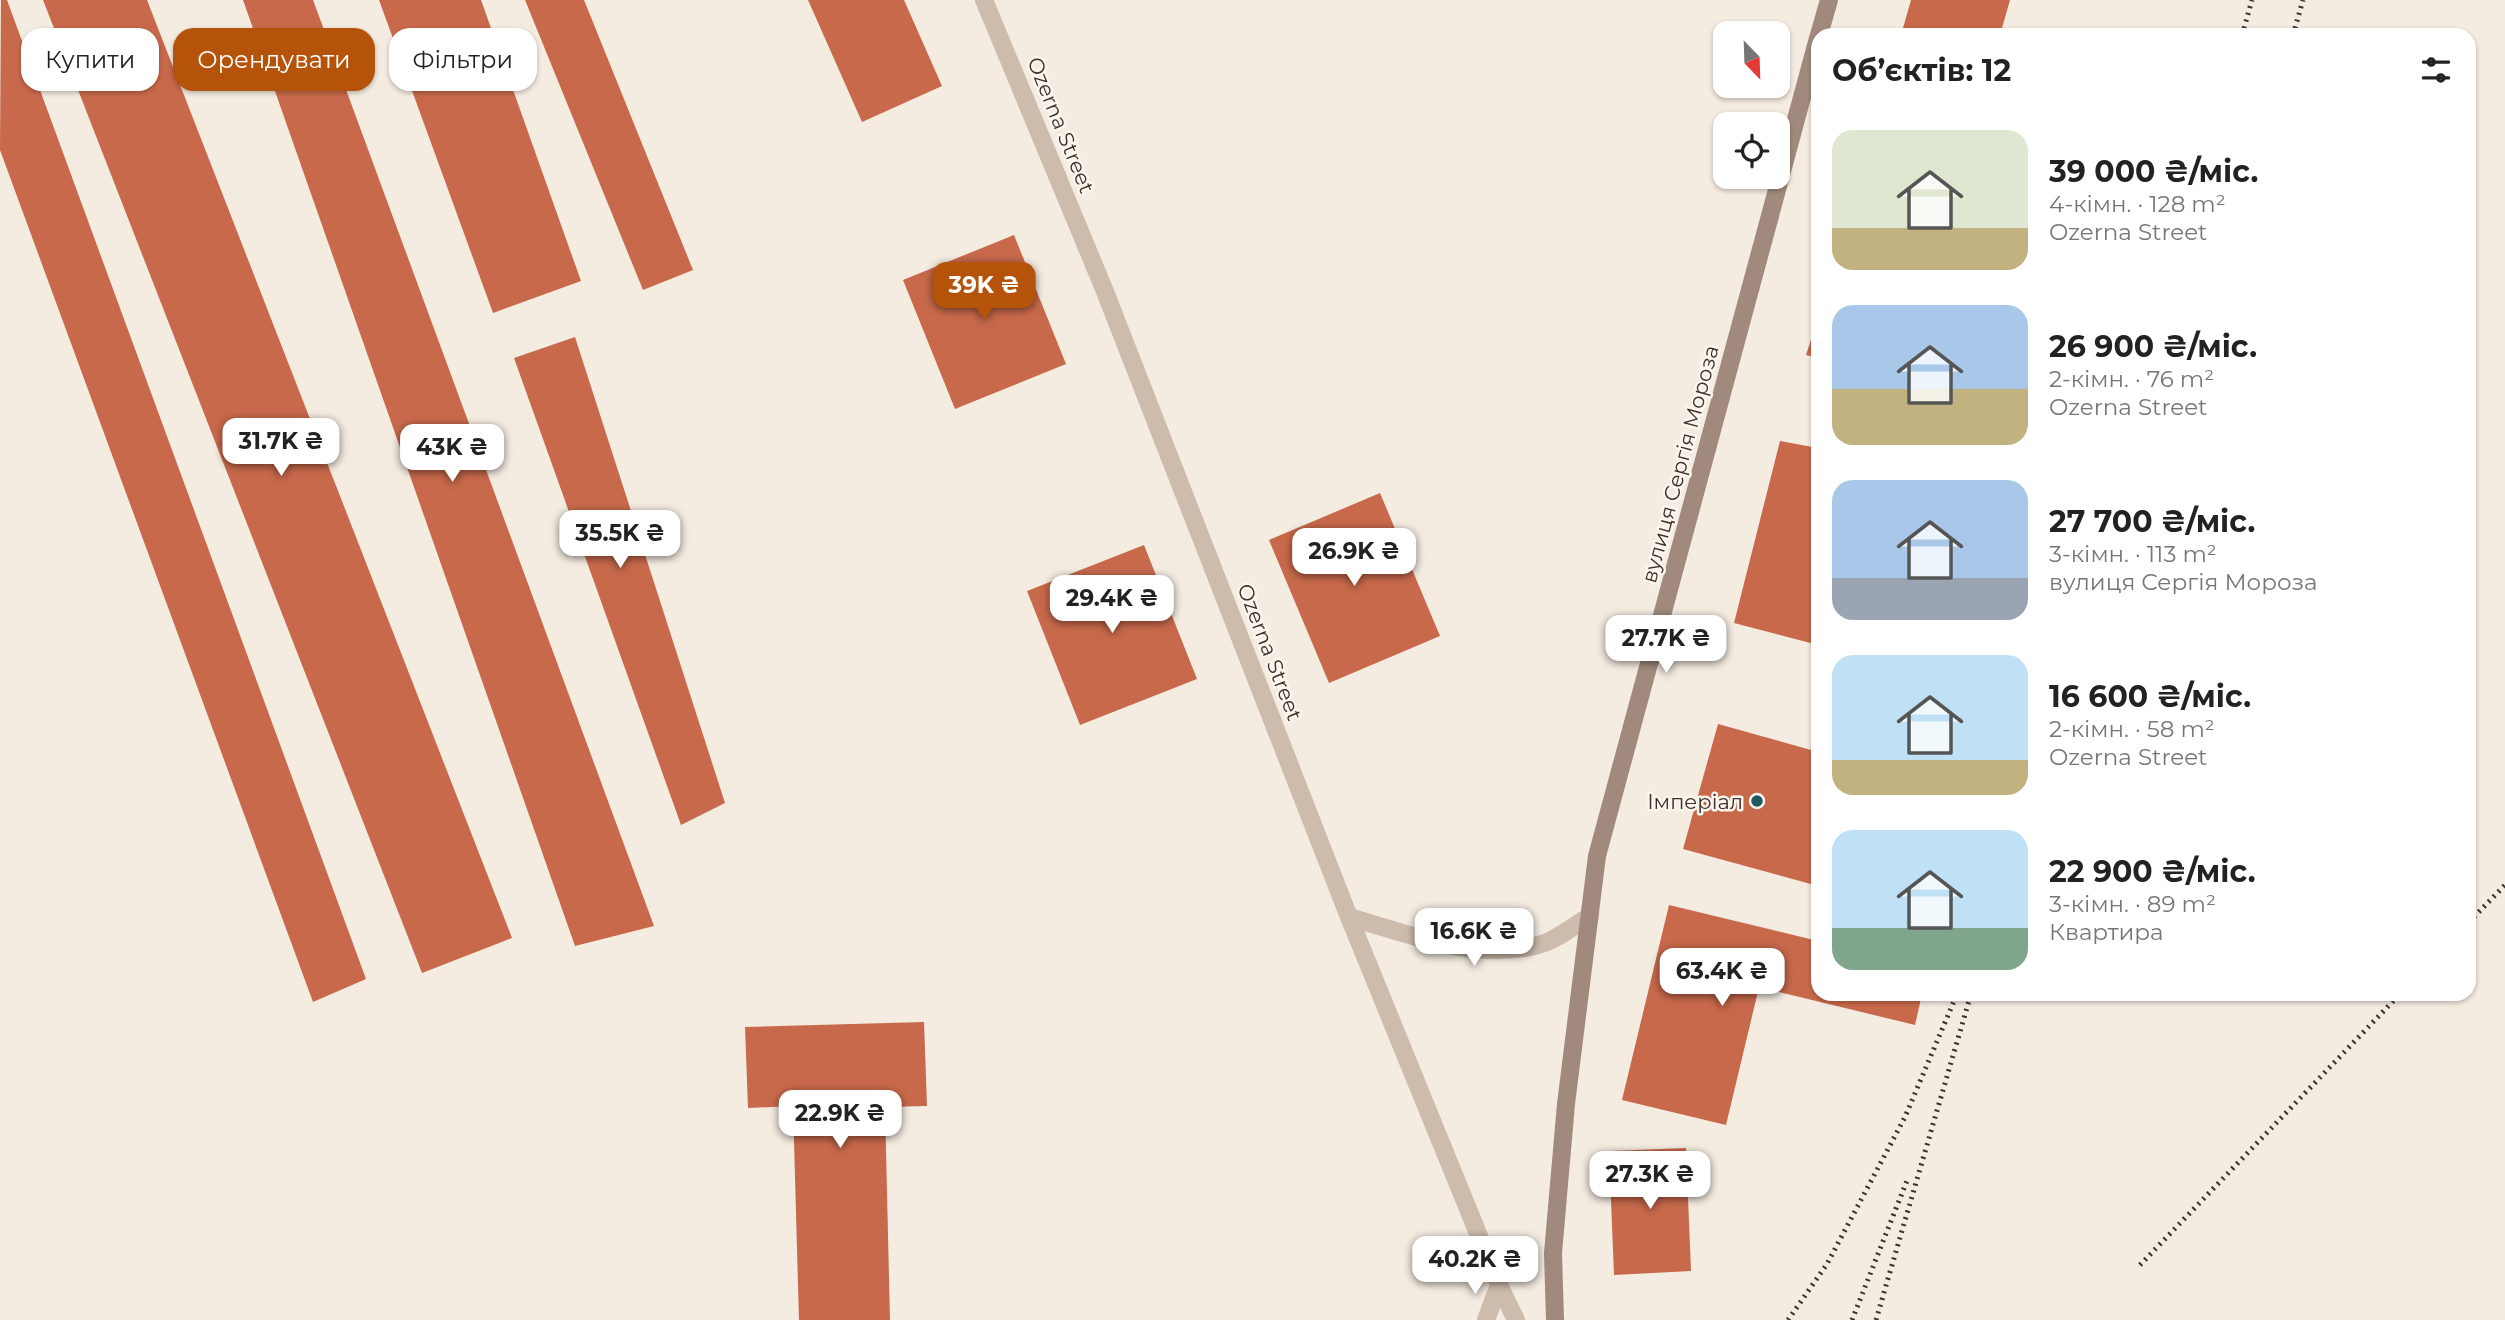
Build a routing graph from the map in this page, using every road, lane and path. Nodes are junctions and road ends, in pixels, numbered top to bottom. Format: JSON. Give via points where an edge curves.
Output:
{"nodes":[{"id":1,"x":985,"y":0,"type":"edge"},
{"id":2,"x":1829,"y":0,"type":"edge"},
{"id":3,"x":1821,"y":28,"type":"edge"},
{"id":4,"x":1811,"y":67,"type":"edge"},
{"id":5,"x":1590,"y":916,"type":"junction"},
{"id":6,"x":1349,"y":918,"type":"junction"},
{"id":7,"x":1499,"y":1285,"type":"junction"},
{"id":8,"x":1486,"y":1320,"type":"edge"},
{"id":9,"x":1516,"y":1320,"type":"edge"},
{"id":10,"x":1555,"y":1320,"type":"edge"}],
"edges":[{"from":1,"to":6,"type":"street","name":"Ozerna Street","via":[[1109,301]]},
{"from":2,"to":3,"type":"main road","name":"вулиця Сергія Мороза"},
{"from":4,"to":5,"type":"main road","name":"вулиця Сергія Мороза","via":[[1597,856]]},
{"from":5,"to":6,"type":"street","via":[[1541,945],[1502,951],[1457,948]]},
{"from":5,"to":10,"type":"main road","name":"вулиця Сергія Мороза","via":[[1553,1253]]},
{"from":6,"to":7,"type":"street","name":"Ozerna Street"},
{"from":7,"to":8,"type":"street"},
{"from":7,"to":9,"type":"street","name":"Ozerna Street"}]}
